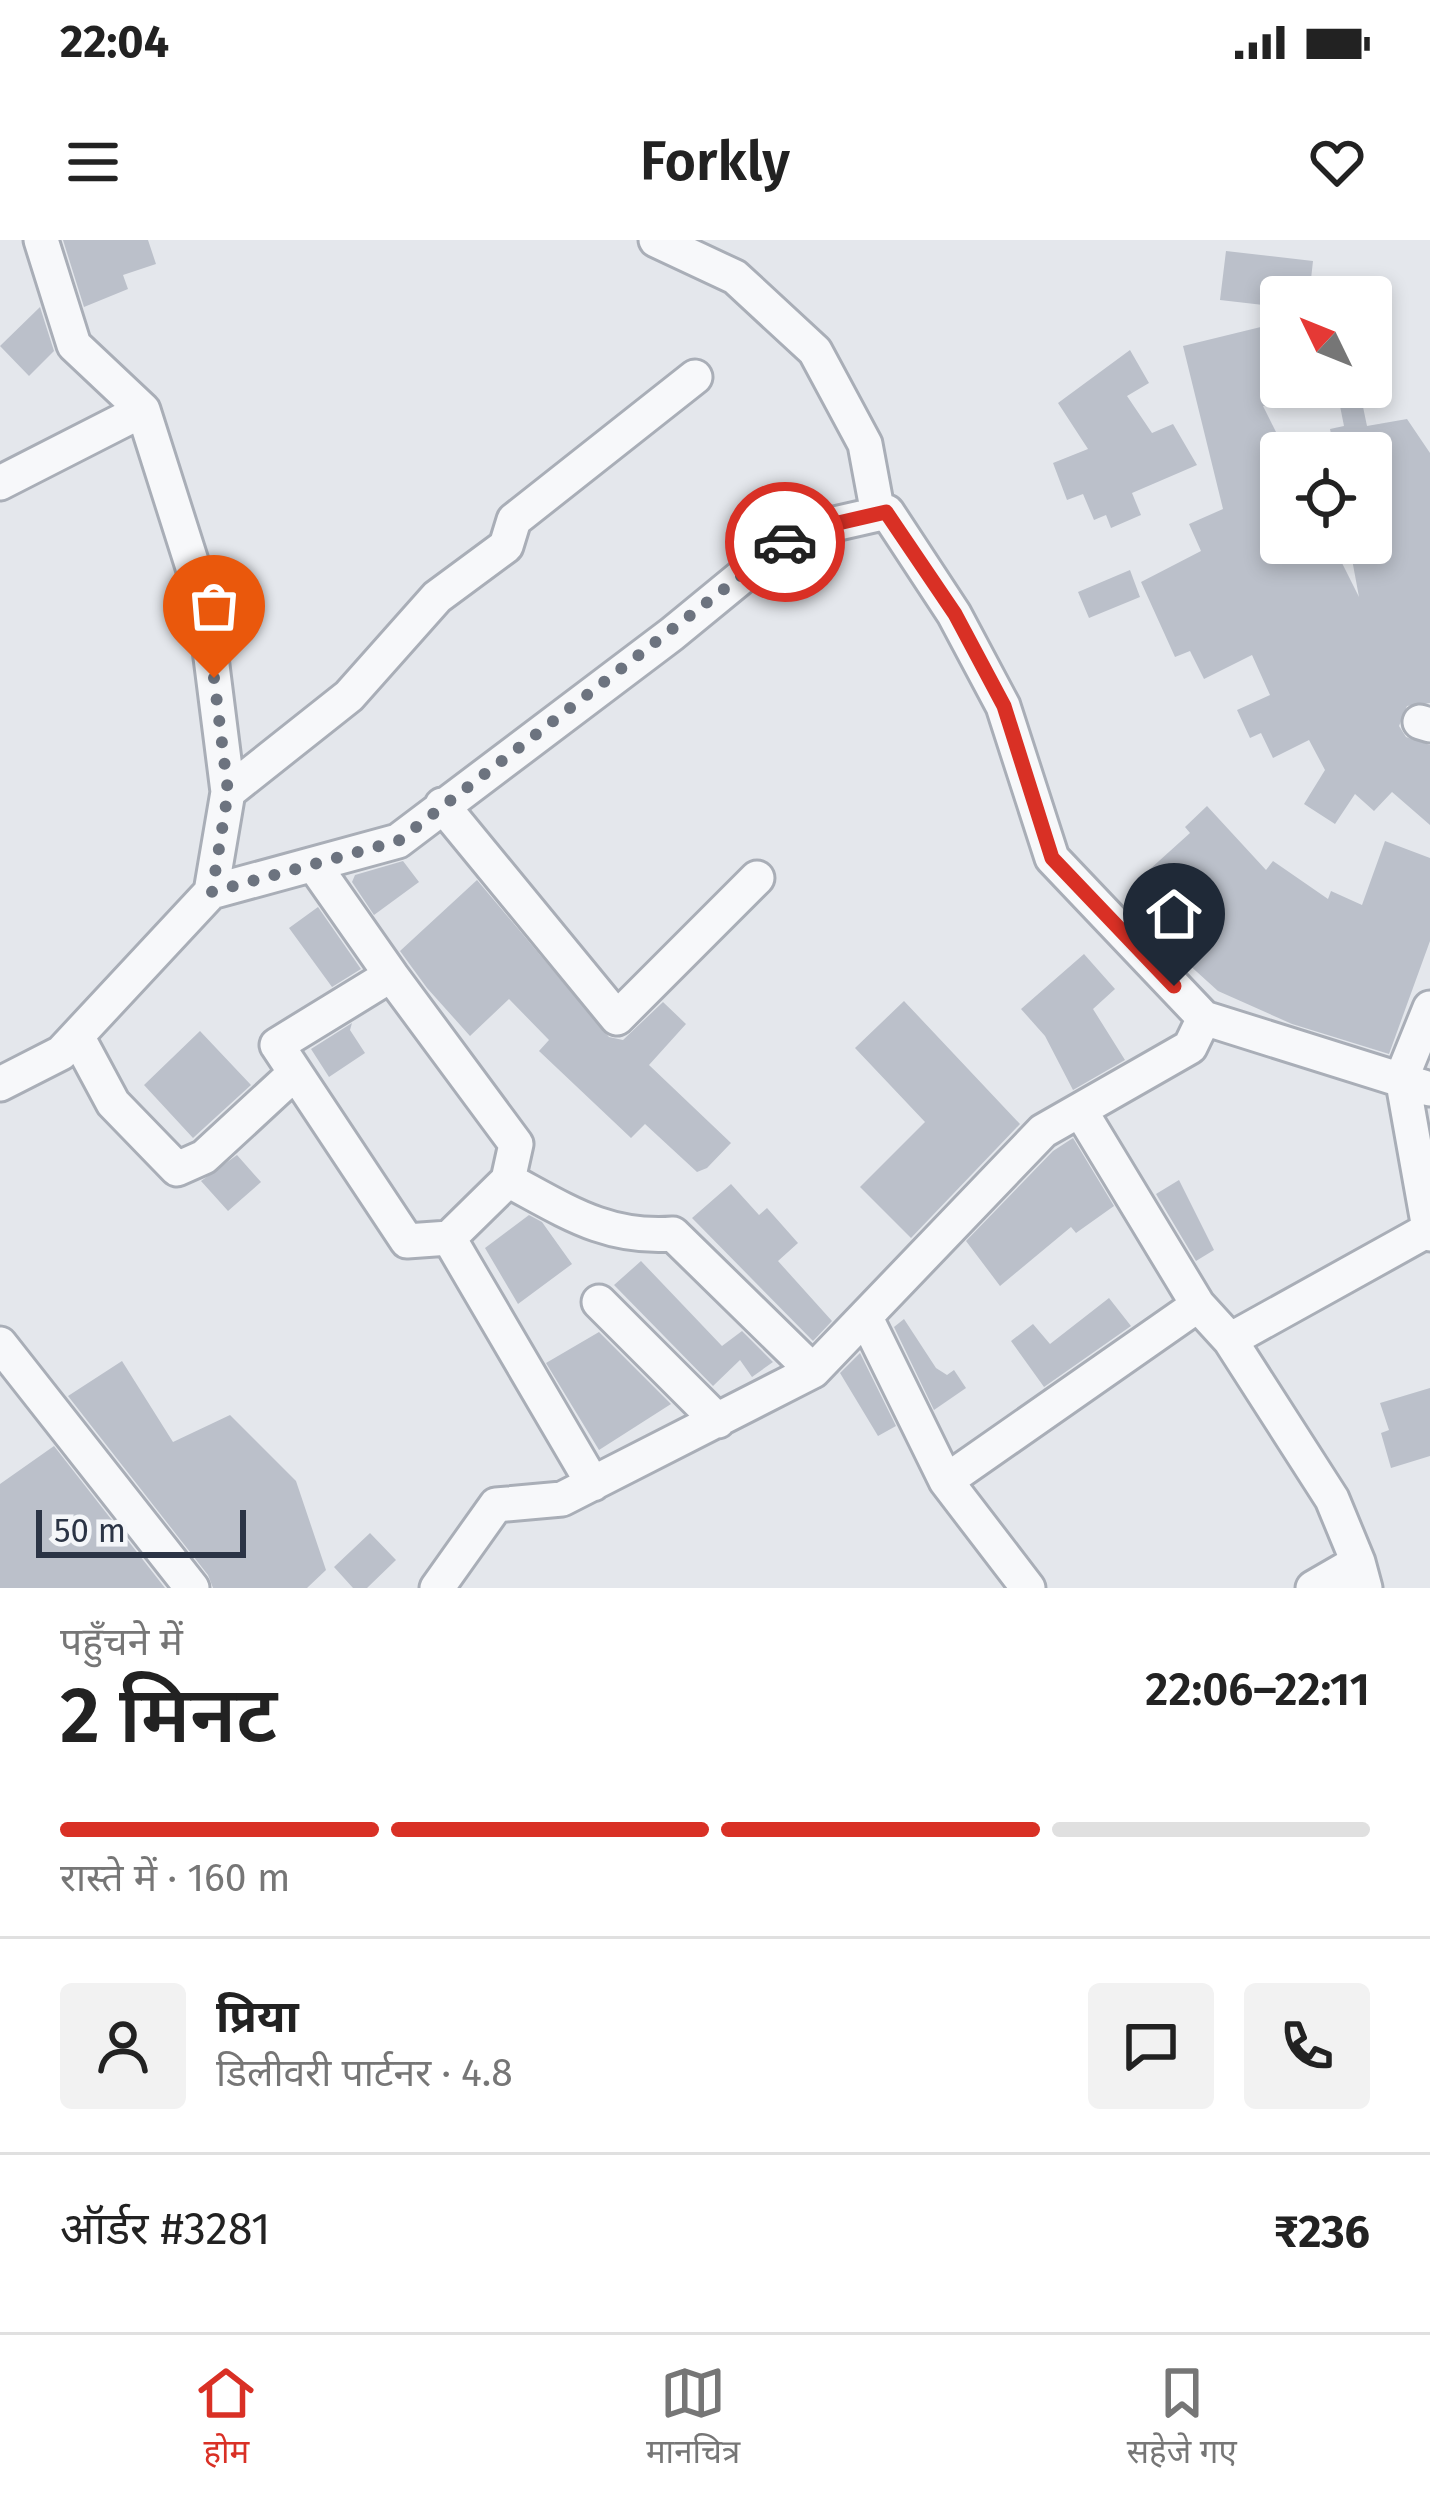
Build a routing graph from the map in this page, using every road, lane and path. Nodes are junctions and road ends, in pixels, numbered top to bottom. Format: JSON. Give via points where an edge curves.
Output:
{"nodes":[{"id":1,"x":41,"y":240,"type":"edge"},
{"id":2,"x":656,"y":240,"type":"edge"},
{"id":3,"x":695,"y":377,"type":"dead end"},
{"id":4,"x":143,"y":410,"type":"junction"},
{"id":5,"x":0,"y":483,"type":"edge"},
{"id":6,"x":878,"y":514,"type":"junction"},
{"id":7,"x":228,"y":792,"type":"junction"},
{"id":8,"x":442,"y":805,"type":"junction"},
{"id":9,"x":314,"y":866,"type":"junction"},
{"id":10,"x":757,"y":878,"type":"dead end"},
{"id":11,"x":212,"y":892,"type":"junction"},
{"id":12,"x":391,"y":975,"type":"junction"},
{"id":13,"x":1430,"y":1008,"type":"edge"},
{"id":14,"x":1204,"y":1018,"type":"junction"},
{"id":15,"x":77,"y":1036,"type":"junction"},
{"id":16,"x":295,"y":1073,"type":"junction"},
{"id":17,"x":1416,"y":1083,"type":"edge"},
{"id":18,"x":0,"y":1084,"type":"edge"},
{"id":19,"x":1080,"y":1110,"type":"junction"},
{"id":20,"x":508,"y":1180,"type":"junction"},
{"id":21,"x":1430,"y":1231,"type":"edge"},
{"id":22,"x":449,"y":1238,"type":"junction"},
{"id":23,"x":599,"y":1302,"type":"dead end"},
{"id":24,"x":1198,"y":1305,"type":"junction"},
{"id":25,"x":867,"y":1320,"type":"junction"},
{"id":26,"x":1230,"y":1340,"type":"junction"},
{"id":27,"x":0,"y":1344,"type":"edge"},
{"id":28,"x":813,"y":1371,"type":"junction"},
{"id":29,"x":718,"y":1421,"type":"junction"},
{"id":30,"x":946,"y":1481,"type":"junction"},
{"id":31,"x":593,"y":1484,"type":"junction"},
{"id":32,"x":1361,"y":1575,"type":"edge"},
{"id":33,"x":192,"y":1588,"type":"edge"},
{"id":34,"x":437,"y":1588,"type":"edge"},
{"id":35,"x":1028,"y":1588,"type":"edge"},
{"id":36,"x":1313,"y":1588,"type":"edge"}],
"edges":[{"from":1,"to":4,"type":"street","via":[[74,345]]},
{"from":2,"to":6,"type":"street","via":[[735,277],[815,351],[865,444]]},
{"from":3,"to":7,"type":"street","via":[[514,520],[506,546],[437,597],[349,696]]},
{"from":4,"to":5,"type":"street"},
{"from":4,"to":7,"type":"street","via":[[204,602]]},
{"from":6,"to":8,"type":"street","via":[[795,533]]},
{"from":6,"to":14,"type":"street","via":[[886,512],[955,614],[1004,706],[1052,858]]},
{"from":7,"to":11,"type":"street"},
{"from":8,"to":9,"type":"street","via":[[398,841]]},
{"from":8,"to":10,"type":"street","via":[[617,1018]]},
{"from":9,"to":11,"type":"street"},
{"from":9,"to":12,"type":"street"},
{"from":11,"to":15,"type":"street"},
{"from":12,"to":16,"type":"street","via":[[277,1045]]},
{"from":12,"to":20,"type":"street","via":[[516,1144]]},
{"from":13,"to":17,"type":"street"},
{"from":14,"to":17,"type":"street"},
{"from":14,"to":19,"type":"street","via":[[1190,1047]]},
{"from":15,"to":16,"type":"street","via":[[113,1103],[177,1169],[204,1157]]},
{"from":15,"to":18,"type":"street","via":[[61,1054]]},
{"from":16,"to":22,"type":"street","via":[[407,1241]]},
{"from":17,"to":21,"type":"street"},
{"from":19,"to":24,"type":"street"},
{"from":19,"to":25,"type":"street","via":[[1016,1157]]},
{"from":20,"to":22,"type":"street"},
{"from":20,"to":28,"type":"street","via":[[608,1231],[673,1234]]},
{"from":21,"to":26,"type":"street"},
{"from":22,"to":31,"type":"street"},
{"from":23,"to":29,"type":"street"},
{"from":24,"to":26,"type":"street"},
{"from":24,"to":30,"type":"street"},
{"from":25,"to":28,"type":"street"},
{"from":25,"to":30,"type":"street"},
{"from":26,"to":32,"type":"street","via":[[1332,1499]]},
{"from":27,"to":33,"type":"street"},
{"from":28,"to":29,"type":"street"},
{"from":29,"to":31,"type":"street"},
{"from":30,"to":35,"type":"street"},
{"from":31,"to":34,"type":"street","via":[[562,1499],[496,1505]]},
{"from":32,"to":36,"type":"street"}]}
